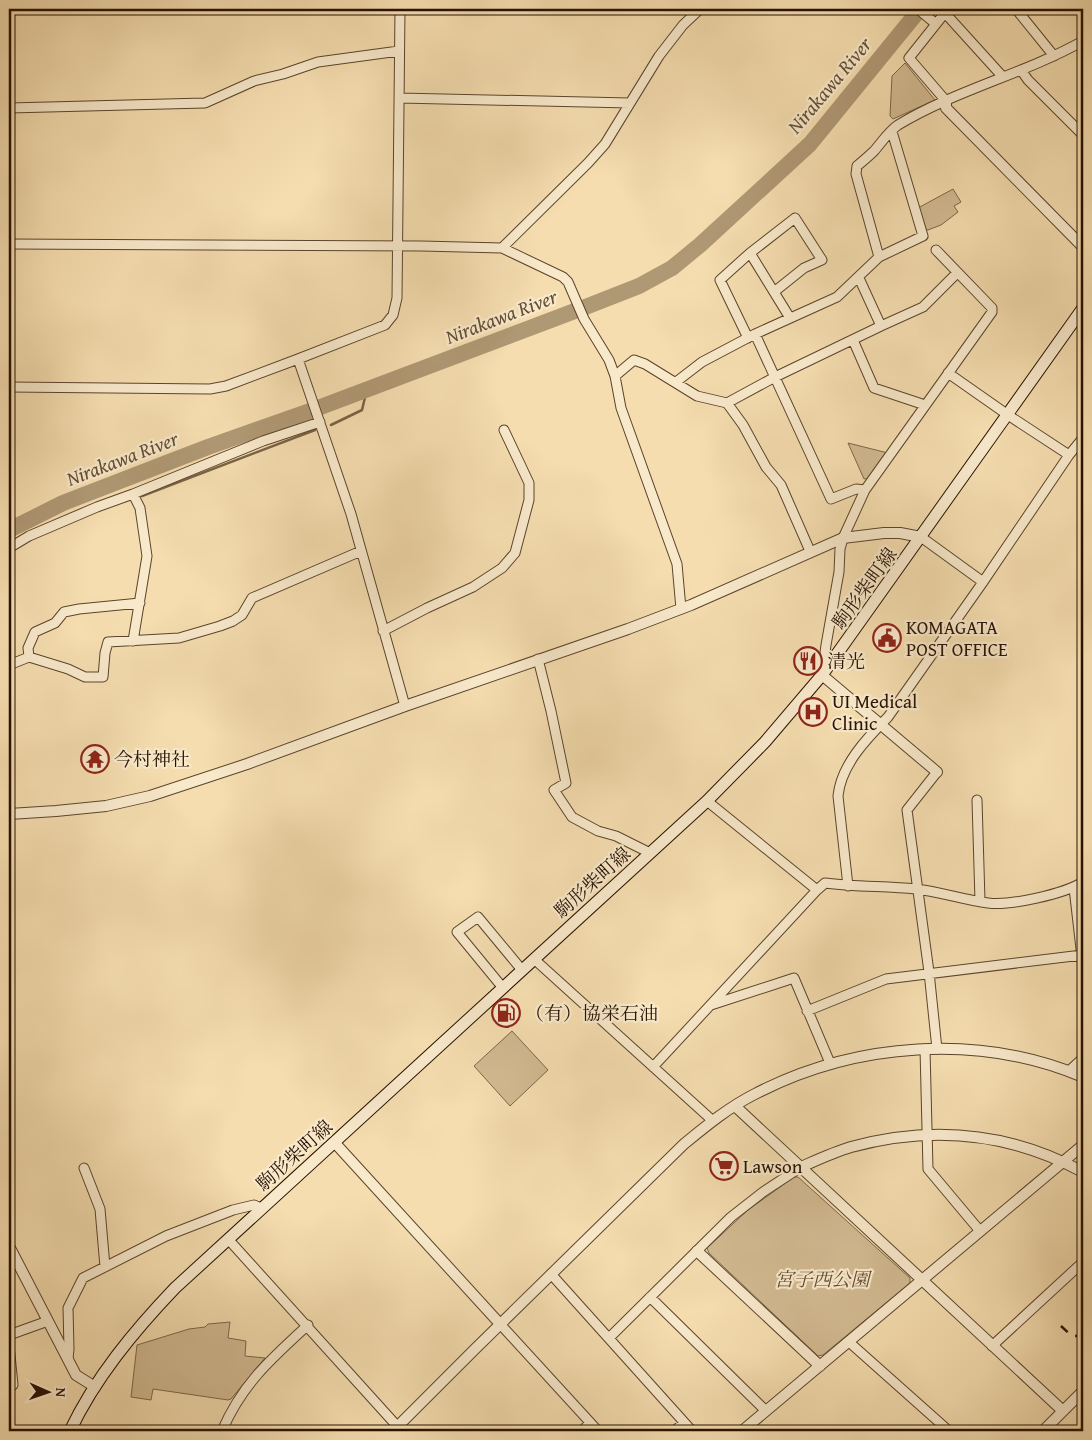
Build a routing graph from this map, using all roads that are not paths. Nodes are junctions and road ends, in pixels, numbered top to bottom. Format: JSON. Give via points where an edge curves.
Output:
{"nodes":[{"id":1,"x":400,"y":9,"type":"edge"},
{"id":2,"x":700,"y":9,"type":"edge"},
{"id":3,"x":918,"y":9,"type":"edge"},
{"id":4,"x":1016,"y":9,"type":"edge"},
{"id":5,"x":947,"y":11,"type":"edge"},
{"id":6,"x":936,"y":24,"type":"junction"},
{"id":7,"x":1082,"y":44,"type":"edge"},
{"id":8,"x":399,"y":51,"type":"junction"},
{"id":9,"x":1054,"y":56,"type":"junction"},
{"id":10,"x":1020,"y":70,"type":"junction"},
{"id":11,"x":1003,"y":77,"type":"junction"},
{"id":12,"x":399,"y":98,"type":"junction"},
{"id":13,"x":946,"y":101,"type":"junction"},
{"id":14,"x":630,"y":103,"type":"junction"},
{"id":15,"x":9,"y":108,"type":"edge"},
{"id":16,"x":890,"y":132,"type":"junction"},
{"id":17,"x":1083,"y":135,"type":"edge"},
{"id":18,"x":9,"y":244,"type":"edge"},
{"id":19,"x":398,"y":246,"type":"junction"},
{"id":20,"x":1083,"y":247,"type":"edge"},
{"id":21,"x":502,"y":248,"type":"junction"},
{"id":22,"x":936,"y":250,"type":"dead end"},
{"id":23,"x":750,"y":253,"type":"junction"},
{"id":24,"x":879,"y":257,"type":"junction"},
{"id":25,"x":958,"y":273,"type":"junction"},
{"id":26,"x":859,"y":278,"type":"junction"},
{"id":27,"x":774,"y":292,"type":"junction"},
{"id":28,"x":1083,"y":308,"type":"edge"},
{"id":29,"x":790,"y":318,"type":"junction"},
{"id":30,"x":881,"y":326,"type":"junction"},
{"id":31,"x":752,"y":336,"type":"junction"},
{"id":32,"x":853,"y":340,"type":"junction"},
{"id":33,"x":298,"y":360,"type":"junction"},
{"id":34,"x":948,"y":373,"type":"junction"},
{"id":35,"x":616,"y":376,"type":"junction"},
{"id":36,"x":775,"y":377,"type":"junction"},
{"id":37,"x":676,"y":382,"type":"junction"},
{"id":38,"x":9,"y":386,"type":"edge"},
{"id":39,"x":727,"y":403,"type":"junction"},
{"id":40,"x":925,"y":405,"type":"junction"},
{"id":41,"x":1008,"y":415,"type":"junction"},
{"id":42,"x":319,"y":420,"type":"junction"},
{"id":43,"x":504,"y":430,"type":"dead end"},
{"id":44,"x":1083,"y":438,"type":"edge"},
{"id":45,"x":1069,"y":455,"type":"junction"},
{"id":46,"x":865,"y":490,"type":"junction"},
{"id":47,"x":133,"y":494,"type":"junction"},
{"id":48,"x":921,"y":537,"type":"junction"},
{"id":49,"x":843,"y":538,"type":"junction"},
{"id":50,"x":9,"y":548,"type":"edge"},
{"id":51,"x":810,"y":551,"type":"junction"},
{"id":52,"x":361,"y":552,"type":"junction"},
{"id":53,"x":984,"y":582,"type":"junction"},
{"id":54,"x":140,"y":604,"type":"junction"},
{"id":55,"x":681,"y":609,"type":"junction"},
{"id":56,"x":383,"y":631,"type":"junction"},
{"id":57,"x":133,"y":641,"type":"junction"},
{"id":58,"x":29,"y":657,"type":"junction"},
{"id":59,"x":538,"y":659,"type":"junction"},
{"id":60,"x":9,"y":665,"type":"edge"},
{"id":61,"x":822,"y":675,"type":"junction"},
{"id":62,"x":405,"y":706,"type":"junction"},
{"id":63,"x":881,"y":724,"type":"junction"},
{"id":64,"x":937,"y":772,"type":"joint"},
{"id":65,"x":977,"y":800,"type":"dead end"},
{"id":66,"x":707,"y":801,"type":"junction"},
{"id":67,"x":9,"y":814,"type":"edge"},
{"id":68,"x":650,"y":853,"type":"junction"},
{"id":69,"x":1083,"y":882,"type":"edge"},
{"id":70,"x":848,"y":886,"type":"junction"},
{"id":71,"x":1074,"y":888,"type":"junction"},
{"id":72,"x":917,"y":889,"type":"junction"},
{"id":73,"x":817,"y":890,"type":"junction"},
{"id":74,"x":980,"y":901,"type":"junction"},
{"id":75,"x":1082,"y":955,"type":"edge"},
{"id":76,"x":534,"y":959,"type":"junction"},
{"id":77,"x":1083,"y":966,"type":"edge"},
{"id":78,"x":522,"y":970,"type":"junction"},
{"id":79,"x":929,"y":972,"type":"junction"},
{"id":80,"x":503,"y":988,"type":"junction"},
{"id":81,"x":709,"y":1006,"type":"junction"},
{"id":82,"x":807,"y":1011,"type":"junction"},
{"id":83,"x":924,"y":1049,"type":"junction"},
{"id":84,"x":937,"y":1049,"type":"junction"},
{"id":85,"x":1083,"y":1058,"type":"edge"},
{"id":86,"x":830,"y":1064,"type":"junction"},
{"id":87,"x":652,"y":1067,"type":"junction"},
{"id":88,"x":1069,"y":1071,"type":"junction"},
{"id":89,"x":1083,"y":1077,"type":"edge"},
{"id":90,"x":735,"y":1106,"type":"junction"},
{"id":91,"x":713,"y":1121,"type":"junction"},
{"id":92,"x":927,"y":1134,"type":"junction"},
{"id":93,"x":335,"y":1143,"type":"junction"},
{"id":94,"x":1083,"y":1145,"type":"edge"},
{"id":95,"x":1063,"y":1162,"type":"junction"},
{"id":96,"x":801,"y":1167,"type":"junction"},
{"id":97,"x":84,"y":1168,"type":"dead end"},
{"id":98,"x":1083,"y":1172,"type":"edge"},
{"id":99,"x":261,"y":1208,"type":"junction"},
{"id":100,"x":980,"y":1231,"type":"junction"},
{"id":101,"x":228,"y":1238,"type":"junction"},
{"id":102,"x":9,"y":1246,"type":"edge"},
{"id":103,"x":697,"y":1251,"type":"junction"},
{"id":104,"x":1083,"y":1262,"type":"edge"},
{"id":105,"x":105,"y":1266,"type":"junction"},
{"id":106,"x":551,"y":1274,"type":"junction"},
{"id":107,"x":921,"y":1281,"type":"junction"},
{"id":108,"x":650,"y":1297,"type":"junction"},
{"id":109,"x":48,"y":1321,"type":"junction"},
{"id":110,"x":308,"y":1325,"type":"junction"},
{"id":111,"x":501,"y":1325,"type":"junction"},
{"id":112,"x":9,"y":1335,"type":"edge"},
{"id":113,"x":609,"y":1338,"type":"junction"},
{"id":114,"x":849,"y":1342,"type":"junction"},
{"id":115,"x":9,"y":1345,"type":"edge"},
{"id":116,"x":992,"y":1346,"type":"junction"},
{"id":117,"x":68,"y":1359,"type":"junction"},
{"id":118,"x":820,"y":1366,"type":"junction"},
{"id":119,"x":13,"y":1385,"type":"dead end"},
{"id":120,"x":95,"y":1387,"type":"junction"},
{"id":121,"x":1083,"y":1392,"type":"edge"},
{"id":122,"x":766,"y":1411,"type":"junction"},
{"id":123,"x":1063,"y":1411,"type":"junction"},
{"id":124,"x":684,"y":1422,"type":"junction"},
{"id":125,"x":590,"y":1423,"type":"junction"},
{"id":126,"x":395,"y":1429,"type":"edge"},
{"id":127,"x":70,"y":1431,"type":"edge"},
{"id":128,"x":222,"y":1431,"type":"edge"},
{"id":129,"x":582,"y":1431,"type":"edge"},
{"id":130,"x":598,"y":1431,"type":"edge"},
{"id":131,"x":674,"y":1431,"type":"edge"},
{"id":132,"x":692,"y":1431,"type":"edge"},
{"id":133,"x":742,"y":1431,"type":"edge"},
{"id":134,"x":949,"y":1431,"type":"edge"},
{"id":135,"x":1043,"y":1431,"type":"edge"}],
"edges":[{"from":1,"to":8,"type":"street"},
{"from":2,"to":14,"type":"street","via":[[659,56]]},
{"from":3,"to":6,"type":"street"},
{"from":4,"to":9,"type":"street"},
{"from":5,"to":6,"type":"street"},
{"from":5,"to":11,"type":"street"},
{"from":6,"to":13,"type":"street","via":[[909,58]]},
{"from":7,"to":9,"type":"street"},
{"from":8,"to":12,"type":"street"},
{"from":8,"to":15,"type":"street","via":[[318,62],[254,81],[205,102]]},
{"from":9,"to":10,"type":"street"},
{"from":10,"to":11,"type":"street"},
{"from":10,"to":17,"type":"street"},
{"from":11,"to":13,"type":"street"},
{"from":12,"to":14,"type":"street"},
{"from":12,"to":19,"type":"street"},
{"from":13,"to":16,"type":"street"},
{"from":13,"to":20,"type":"street","via":[[946,108]]},
{"from":14,"to":21,"type":"street","via":[[605,144]]},
{"from":16,"to":24,"type":"street","via":[[856,170]]},
{"from":16,"to":24,"type":"street","via":[[923,236]]},
{"from":18,"to":19,"type":"street"},
{"from":19,"to":21,"type":"street"},
{"from":19,"to":33,"type":"street","via":[[397,298],[390,319],[381,327]]},
{"from":21,"to":35,"type":"street","via":[[568,282],[584,319]]},
{"from":22,"to":25,"type":"street"},
{"from":23,"to":27,"type":"street"},
{"from":23,"to":27,"type":"street","via":[[795,218],[822,260],[804,268]]},
{"from":23,"to":31,"type":"street","via":[[720,280]]},
{"from":24,"to":26,"type":"street"},
{"from":25,"to":30,"type":"street","via":[[922,307]]},
{"from":25,"to":34,"type":"street","via":[[992,308],[992,312]]},
{"from":26,"to":29,"type":"street","via":[[837,297]]},
{"from":26,"to":30,"type":"street"},
{"from":27,"to":29,"type":"street"},
{"from":28,"to":41,"type":"main road","name":"駒形柴町線"},
{"from":29,"to":31,"type":"street"},
{"from":30,"to":32,"type":"street"},
{"from":31,"to":36,"type":"street"},
{"from":31,"to":37,"type":"street","via":[[702,362]]},
{"from":32,"to":36,"type":"street"},
{"from":32,"to":40,"type":"street","via":[[874,388]]},
{"from":33,"to":38,"type":"street","via":[[210,390]]},
{"from":33,"to":42,"type":"street"},
{"from":34,"to":40,"type":"street"},
{"from":34,"to":41,"type":"street"},
{"from":35,"to":37,"type":"street","via":[[634,360]]},
{"from":35,"to":55,"type":"street","via":[[621,408],[677,564]]},
{"from":36,"to":39,"type":"street"},
{"from":36,"to":46,"type":"street","via":[[832,499],[856,489]]},
{"from":37,"to":39,"type":"street","via":[[697,396]]},
{"from":39,"to":51,"type":"street","via":[[781,486]]},
{"from":40,"to":46,"type":"street"},
{"from":41,"to":45,"type":"street"},
{"from":41,"to":48,"type":"main road","name":"駒形柴町線"},
{"from":42,"to":47,"type":"street"},
{"from":42,"to":52,"type":"street"},
{"from":43,"to":56,"type":"street","via":[[529,483],[529,500],[515,553],[502,568],[473,587]]},
{"from":44,"to":45,"type":"street"},
{"from":45,"to":53,"type":"street"},
{"from":46,"to":49,"type":"street"},
{"from":47,"to":50,"type":"street","via":[[29,536]]},
{"from":47,"to":54,"type":"street","via":[[140,508],[147,556]]},
{"from":48,"to":49,"type":"street","via":[[884,533]]},
{"from":48,"to":53,"type":"street"},
{"from":48,"to":61,"type":"main road","name":"駒形柴町線"},
{"from":49,"to":51,"type":"street"},
{"from":49,"to":61,"type":"street"},
{"from":51,"to":55,"type":"street"},
{"from":52,"to":56,"type":"street"},
{"from":52,"to":57,"type":"street","via":[[252,598],[242,615],[233,621],[179,638]]},
{"from":53,"to":63,"type":"street"},
{"from":54,"to":57,"type":"street"},
{"from":54,"to":58,"type":"street","via":[[64,612],[54,623],[35,632],[28,648]]},
{"from":55,"to":59,"type":"street"},
{"from":56,"to":62,"type":"street"},
{"from":57,"to":58,"type":"street","via":[[108,642],[103,677],[85,677]]},
{"from":58,"to":60,"type":"street"},
{"from":59,"to":62,"type":"street"},
{"from":59,"to":68,"type":"street","via":[[566,783],[554,790],[557,796],[572,816]]},
{"from":61,"to":63,"type":"street"},
{"from":61,"to":66,"type":"main road","name":"駒形柴町線","via":[[765,742]]},
{"from":62,"to":67,"type":"street","via":[[150,796],[106,806]]},
{"from":63,"to":64,"type":"street"},
{"from":63,"to":70,"type":"street","via":[[847,768],[839,787]]},
{"from":64,"to":72,"type":"street","via":[[907,810]]},
{"from":65,"to":74,"type":"street"},
{"from":66,"to":68,"type":"main road","name":"駒形柴町線"},
{"from":66,"to":73,"type":"street"},
{"from":68,"to":76,"type":"main road","name":"駒形柴町線"},
{"from":69,"to":71,"type":"street"},
{"from":70,"to":72,"type":"street"},
{"from":70,"to":73,"type":"street","via":[[825,883]]},
{"from":71,"to":74,"type":"street","via":[[1015,903],[988,904]]},
{"from":71,"to":75,"type":"street"},
{"from":72,"to":74,"type":"street"},
{"from":72,"to":79,"type":"street"},
{"from":73,"to":81,"type":"street"},
{"from":75,"to":77,"type":"street"},
{"from":75,"to":79,"type":"street"},
{"from":76,"to":78,"type":"main road","name":"駒形柴町線"},
{"from":76,"to":87,"type":"street"},
{"from":78,"to":80,"type":"main road","name":"駒形柴町線"},
{"from":78,"to":80,"type":"street","via":[[478,917],[457,932]]},
{"from":79,"to":82,"type":"street","via":[[886,979]]},
{"from":79,"to":84,"type":"street"},
{"from":80,"to":93,"type":"main road","name":"駒形柴町線"},
{"from":81,"to":82,"type":"street","via":[[794,978]]},
{"from":81,"to":87,"type":"street"},
{"from":82,"to":86,"type":"street"},
{"from":83,"to":84,"type":"street"},
{"from":83,"to":86,"type":"street"},
{"from":83,"to":92,"type":"street"},
{"from":84,"to":88,"type":"street","via":[[1002,1054]]},
{"from":85,"to":88,"type":"street"},
{"from":86,"to":90,"type":"street","via":[[776,1084]]},
{"from":87,"to":91,"type":"street"},
{"from":88,"to":89,"type":"street"},
{"from":90,"to":91,"type":"street"},
{"from":90,"to":96,"type":"street"},
{"from":91,"to":106,"type":"street","via":[[684,1144]]},
{"from":92,"to":95,"type":"street","via":[[981,1137],[1012,1143]]},
{"from":92,"to":96,"type":"street","via":[[849,1148]]},
{"from":92,"to":100,"type":"street","via":[[928,1168]]},
{"from":93,"to":99,"type":"main road","name":"駒形柴町線"},
{"from":93,"to":111,"type":"street"},
{"from":94,"to":95,"type":"street"},
{"from":95,"to":98,"type":"street"},
{"from":95,"to":100,"type":"street"},
{"from":96,"to":103,"type":"street","via":[[747,1204]]},
{"from":96,"to":107,"type":"street"},
{"from":97,"to":105,"type":"street","via":[[100,1208]]},
{"from":99,"to":101,"type":"main road","name":"駒形柴町線"},
{"from":99,"to":105,"type":"street","via":[[254,1205],[233,1210],[166,1236]]},
{"from":100,"to":107,"type":"street"},
{"from":101,"to":110,"type":"street"},
{"from":101,"to":120,"type":"main road","name":"駒形柴町線","via":[[159,1305]]},
{"from":102,"to":109,"type":"street"},
{"from":103,"to":108,"type":"street"},
{"from":103,"to":118,"type":"street"},
{"from":104,"to":116,"type":"street"},
{"from":105,"to":117,"type":"street","via":[[83,1278],[68,1308]]},
{"from":106,"to":111,"type":"street"},
{"from":106,"to":113,"type":"street"},
{"from":107,"to":114,"type":"street"},
{"from":107,"to":116,"type":"street"},
{"from":108,"to":113,"type":"street"},
{"from":108,"to":122,"type":"street"},
{"from":109,"to":112,"type":"street"},
{"from":109,"to":117,"type":"street"},
{"from":110,"to":126,"type":"street"},
{"from":110,"to":128,"type":"street","via":[[248,1384]]},
{"from":111,"to":125,"type":"street"},
{"from":111,"to":126,"type":"street"},
{"from":113,"to":124,"type":"street"},
{"from":114,"to":118,"type":"street"},
{"from":114,"to":134,"type":"street"},
{"from":115,"to":119,"type":"street"},
{"from":116,"to":123,"type":"street"},
{"from":117,"to":120,"type":"street","via":[[76,1376]]},
{"from":118,"to":122,"type":"street"},
{"from":120,"to":127,"type":"main road","name":"駒形柴町線"},
{"from":121,"to":123,"type":"street"},
{"from":122,"to":133,"type":"street"},
{"from":123,"to":135,"type":"street"},
{"from":124,"to":131,"type":"street"},
{"from":124,"to":132,"type":"street"},
{"from":125,"to":129,"type":"street"},
{"from":125,"to":130,"type":"street"}]}
